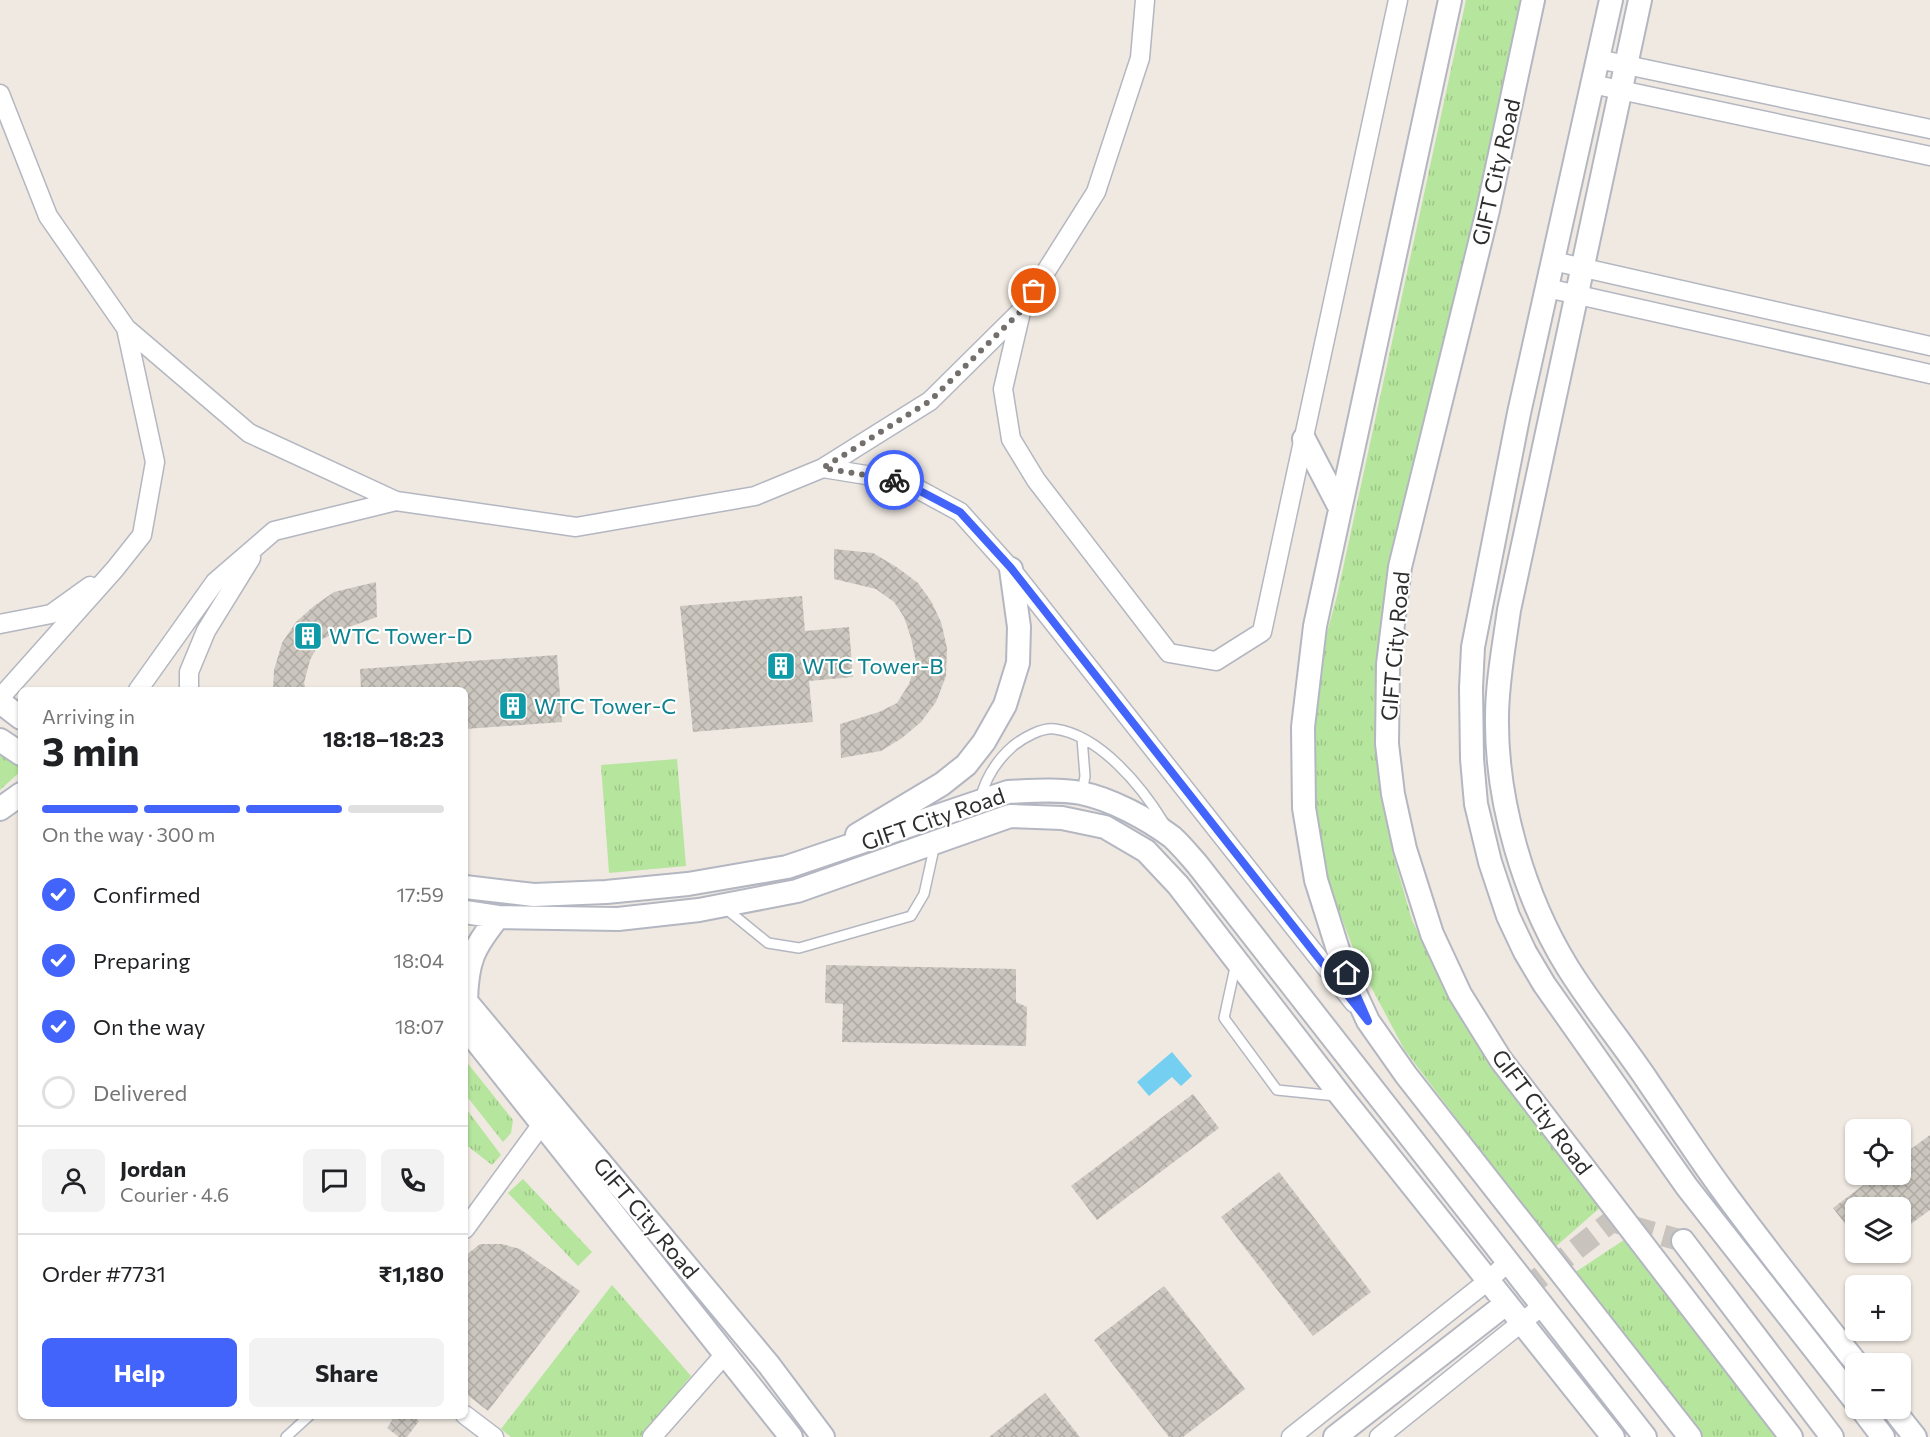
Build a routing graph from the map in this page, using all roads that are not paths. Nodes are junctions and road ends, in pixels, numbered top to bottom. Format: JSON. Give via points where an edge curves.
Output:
{"nodes":[{"id":1,"x":1144,"y":0,"type":"edge"},
{"id":2,"x":1398,"y":0,"type":"edge"},
{"id":3,"x":1450,"y":0,"type":"edge"},
{"id":4,"x":1533,"y":0,"type":"edge"},
{"id":5,"x":1611,"y":0,"type":"edge"},
{"id":6,"x":1640,"y":0,"type":"edge"},
{"id":7,"x":1598,"y":59,"type":"junction"},
{"id":8,"x":1626,"y":65,"type":"junction"},
{"id":9,"x":1592,"y":84,"type":"junction"},
{"id":10,"x":1621,"y":90,"type":"junction"},
{"id":11,"x":0,"y":94,"type":"edge"},
{"id":12,"x":1930,"y":129,"type":"edge"},
{"id":13,"x":1577,"y":153,"type":"junction"},
{"id":14,"x":1930,"y":156,"type":"edge"},
{"id":15,"x":1606,"y":159,"type":"junction"},
{"id":16,"x":1553,"y":261,"type":"junction"},
{"id":17,"x":1582,"y":268,"type":"junction"},
{"id":18,"x":1547,"y":288,"type":"junction"},
{"id":19,"x":1577,"y":295,"type":"junction"},
{"id":20,"x":1021,"y":311,"type":"junction"},
{"id":21,"x":126,"y":328,"type":"junction"},
{"id":22,"x":1930,"y":346,"type":"edge"},
{"id":23,"x":1930,"y":374,"type":"edge"},
{"id":24,"x":1304,"y":439,"type":"junction"},
{"id":25,"x":823,"y":468,"type":"junction"},
{"id":26,"x":396,"y":501,"type":"junction"},
{"id":27,"x":1340,"y":508,"type":"junction"},
{"id":28,"x":260,"y":543,"type":"junction"},
{"id":29,"x":1011,"y":568,"type":"junction"},
{"id":30,"x":115,"y":569,"type":"junction"},
{"id":31,"x":0,"y":624,"type":"edge"},
{"id":32,"x":140,"y":687,"type":"edge"},
{"id":33,"x":189,"y":687,"type":"edge"},
{"id":34,"x":0,"y":698,"type":"edge"},
{"id":35,"x":0,"y":702,"type":"edge"},
{"id":36,"x":18,"y":716,"type":"edge"},
{"id":37,"x":1082,"y":738,"type":"junction"},
{"id":38,"x":0,"y":740,"type":"edge"},
{"id":39,"x":18,"y":752,"type":"edge"},
{"id":40,"x":1082,"y":793,"type":"junction"},
{"id":41,"x":18,"y":796,"type":"edge"},
{"id":42,"x":979,"y":802,"type":"junction"},
{"id":43,"x":0,"y":809,"type":"edge"},
{"id":44,"x":1173,"y":838,"type":"junction"},
{"id":45,"x":936,"y":841,"type":"junction"},
{"id":46,"x":848,"y":848,"type":"junction"},
{"id":47,"x":468,"y":887,"type":"edge"},
{"id":48,"x":722,"y":906,"type":"junction"},
{"id":49,"x":468,"y":912,"type":"edge"},
{"id":50,"x":498,"y":917,"type":"junction"},
{"id":51,"x":1236,"y":960,"type":"junction"},
{"id":52,"x":468,"y":968,"type":"edge"},
{"id":53,"x":468,"y":1005,"type":"edge"},
{"id":54,"x":1368,"y":1021,"type":"junction"},
{"id":55,"x":468,"y":1031,"type":"edge"},
{"id":56,"x":1341,"y":1096,"type":"junction"},
{"id":57,"x":542,"y":1124,"type":"junction"},
{"id":58,"x":468,"y":1225,"type":"edge"},
{"id":59,"x":1683,"y":1241,"type":"tunnel mouth"},
{"id":60,"x":1508,"y":1262,"type":"junction"},
{"id":61,"x":1489,"y":1280,"type":"junction"},
{"id":62,"x":1542,"y":1306,"type":"junction"},
{"id":63,"x":1498,"y":1310,"type":"tunnel mouth"},
{"id":64,"x":1523,"y":1323,"type":"junction"},
{"id":65,"x":726,"y":1353,"type":"junction"},
{"id":66,"x":1848,"y":1353,"type":"edge"},
{"id":67,"x":1845,"y":1388,"type":"edge"},
{"id":68,"x":468,"y":1417,"type":"edge"},
{"id":69,"x":306,"y":1419,"type":"edge"},
{"id":70,"x":1869,"y":1419,"type":"edge"},
{"id":71,"x":1901,"y":1419,"type":"edge"},
{"id":72,"x":286,"y":1437,"type":"edge"},
{"id":73,"x":494,"y":1437,"type":"edge"},
{"id":74,"x":652,"y":1437,"type":"edge"},
{"id":75,"x":791,"y":1437,"type":"edge"},
{"id":76,"x":823,"y":1437,"type":"edge"},
{"id":77,"x":1291,"y":1437,"type":"edge"},
{"id":78,"x":1335,"y":1437,"type":"edge"},
{"id":79,"x":1379,"y":1437,"type":"edge"},
{"id":80,"x":1613,"y":1437,"type":"edge"},
{"id":81,"x":1645,"y":1437,"type":"edge"},
{"id":82,"x":1690,"y":1437,"type":"edge"},
{"id":83,"x":1791,"y":1437,"type":"edge"},
{"id":84,"x":1832,"y":1437,"type":"edge"},
{"id":85,"x":1883,"y":1437,"type":"edge"},
{"id":86,"x":1915,"y":1437,"type":"edge"}],
"edges":[{"from":1,"to":20,"type":"street","via":[[1140,58],[1096,192]]},
{"from":2,"to":24,"type":"street"},
{"from":3,"to":27,"type":"street"},
{"from":4,"to":83,"type":"street","name":"GIFT City Road","via":[[1488,210],[1400,567],[1388,664],[1388,744],[1393,794],[1405,849],[1432,934],[1460,994],[1501,1060]]},
{"from":5,"to":7,"type":"street"},
{"from":6,"to":8,"type":"street"},
{"from":7,"to":8,"type":"street"},
{"from":7,"to":9,"type":"street"},
{"from":8,"to":10,"type":"street"},
{"from":8,"to":12,"type":"street"},
{"from":9,"to":10,"type":"street"},
{"from":9,"to":13,"type":"street"},
{"from":10,"to":14,"type":"street"},
{"from":10,"to":15,"type":"street"},
{"from":11,"to":21,"type":"street","via":[[48,216]]},
{"from":13,"to":15,"type":"street"},
{"from":13,"to":16,"type":"street"},
{"from":15,"to":17,"type":"street"},
{"from":16,"to":17,"type":"street"},
{"from":16,"to":18,"type":"street"},
{"from":17,"to":19,"type":"street"},
{"from":17,"to":22,"type":"street"},
{"from":18,"to":19,"type":"street"},
{"from":18,"to":67,"type":"street","via":[[1473,647],[1472,759],[1476,804],[1490,862],[1508,916],[1544,984],[1687,1187]]},
{"from":19,"to":23,"type":"street"},
{"from":19,"to":66,"type":"street","via":[[1509,610],[1498,682],[1499,770],[1518,856],[1548,930],[1590,1001],[1720,1187]]},
{"from":20,"to":24,"type":"street","via":[[1003,389],[1011,439],[1036,480],[1170,653],[1216,661],[1262,632]]},
{"from":20,"to":25,"type":"street","via":[[930,401]]},
{"from":21,"to":26,"type":"street","via":[[249,433]]},
{"from":21,"to":30,"type":"street","via":[[155,462],[142,535]]},
{"from":24,"to":27,"type":"street"},
{"from":25,"to":26,"type":"street","via":[[755,496],[576,527]]},
{"from":25,"to":29,"type":"street","via":[[903,482],[960,512]]},
{"from":26,"to":28,"type":"street","via":[[274,531]]},
{"from":27,"to":54,"type":"street","via":[[1315,626],[1303,728],[1304,808],[1316,880],[1339,953]]},
{"from":28,"to":32,"type":"street","via":[[215,582]]},
{"from":28,"to":33,"type":"street","via":[[206,631],[189,672]]},
{"from":29,"to":46,"type":"street","via":[[1019,627],[1018,663],[1005,705],[984,742],[966,765],[942,784],[859,833]]},
{"from":29,"to":54,"type":"street"},
{"from":30,"to":31,"type":"street","via":[[51,614]]},
{"from":30,"to":34,"type":"street"},
{"from":35,"to":36,"type":"street"},
{"from":37,"to":40,"type":"lane"},
{"from":37,"to":42,"type":"lane","via":[[1054,728],[1025,736],[1006,753],[984,783]]},
{"from":37,"to":44,"type":"lane","via":[[1114,759],[1154,807]]},
{"from":38,"to":39,"type":"street"},
{"from":40,"to":42,"type":"street","name":"GIFT City Road","via":[[1008,792]]},
{"from":40,"to":44,"type":"street","name":"GIFT City Road","via":[[1143,818]]},
{"from":41,"to":43,"type":"street"},
{"from":42,"to":46,"type":"street","name":"GIFT City Road"},
{"from":44,"to":60,"type":"street","name":"GIFT City Road"},
{"from":45,"to":48,"type":"street","name":"GIFT City Road","via":[[797,891]]},
{"from":45,"to":48,"type":"lane","via":[[924,894],[911,916],[799,948],[768,943]]},
{"from":45,"to":51,"type":"street","name":"GIFT City Road","via":[[1010,816],[1062,818],[1105,827],[1146,851],[1178,885]]},
{"from":46,"to":47,"type":"street","name":"GIFT City Road","via":[[787,867],[676,885],[534,895]]},
{"from":48,"to":50,"type":"street","name":"GIFT City Road","via":[[618,919]]},
{"from":49,"to":50,"type":"street","name":"GIFT City Road"},
{"from":50,"to":52,"type":"street","name":"GIFT City Road","via":[[479,940]]},
{"from":51,"to":56,"type":"street","name":"GIFT City Road"},
{"from":51,"to":56,"type":"lane","via":[[1224,1018],[1277,1090]]},
{"from":53,"to":76,"type":"street","name":"GIFT City Road","via":[[761,1356]]},
{"from":54,"to":82,"type":"street"},
{"from":55,"to":57,"type":"street","name":"GIFT City Road"},
{"from":56,"to":61,"type":"street","name":"GIFT City Road"},
{"from":57,"to":58,"type":"street"},
{"from":57,"to":65,"type":"street","name":"GIFT City Road"},
{"from":59,"to":84,"type":"street"},
{"from":60,"to":61,"type":"street"},
{"from":60,"to":62,"type":"street","name":"GIFT City Road"},
{"from":61,"to":64,"type":"street","name":"GIFT City Road"},
{"from":61,"to":77,"type":"street"},
{"from":62,"to":64,"type":"street"},
{"from":62,"to":81,"type":"street","name":"GIFT City Road"},
{"from":63,"to":78,"type":"street"},
{"from":64,"to":79,"type":"street"},
{"from":64,"to":80,"type":"street","name":"GIFT City Road"},
{"from":65,"to":74,"type":"street"},
{"from":65,"to":75,"type":"street","name":"GIFT City Road"},
{"from":68,"to":73,"type":"street"},
{"from":69,"to":72,"type":"lane"},
{"from":70,"to":85,"type":"street"},
{"from":71,"to":86,"type":"street"}]}
